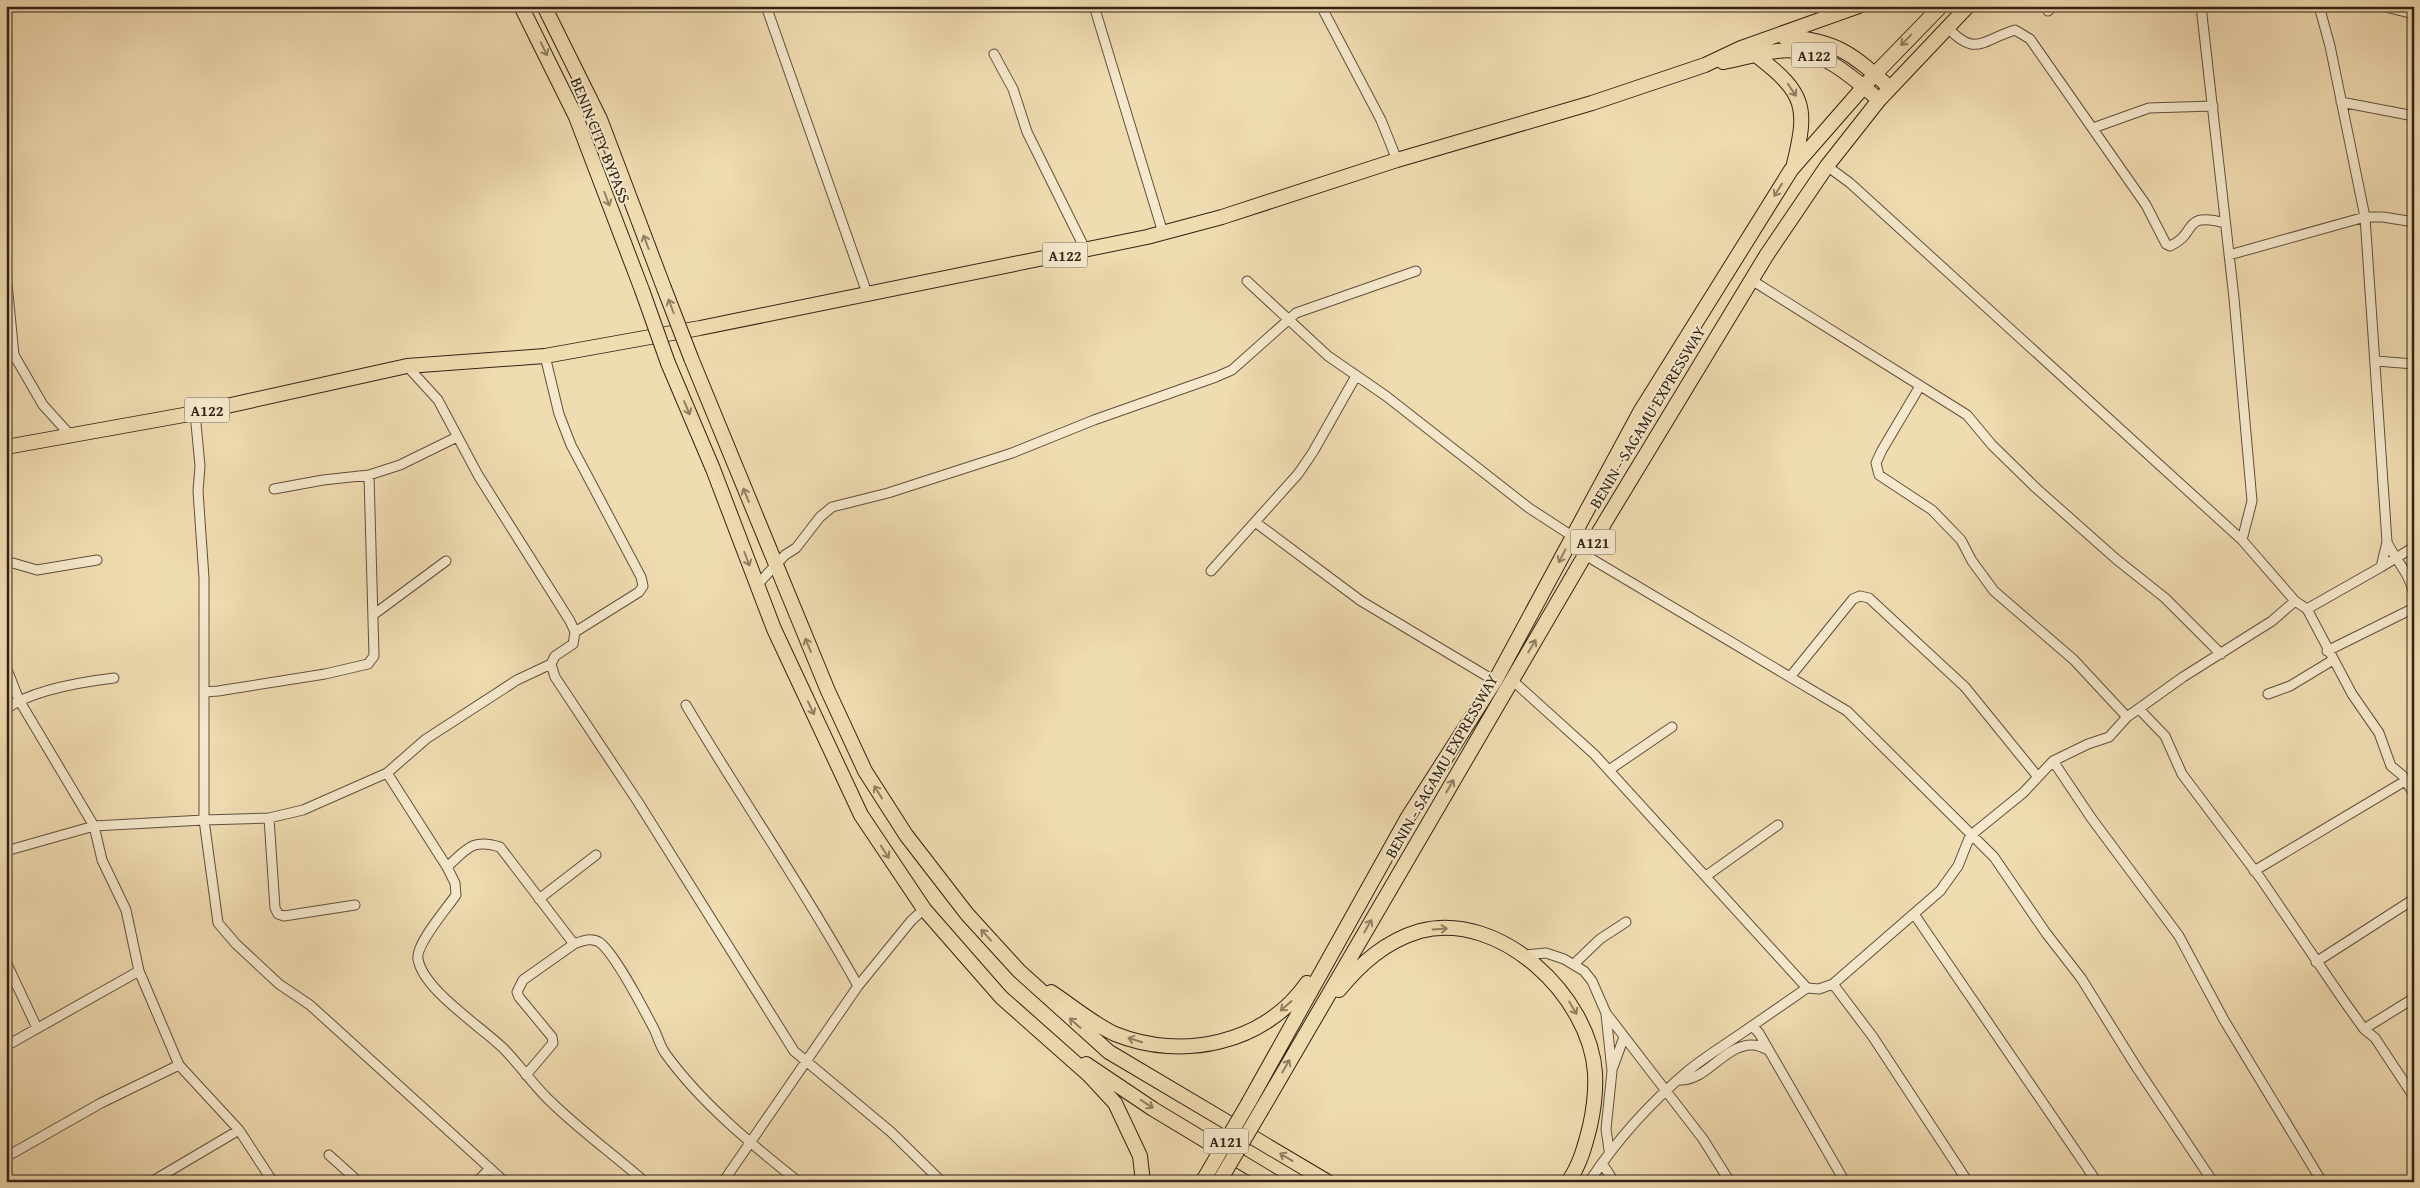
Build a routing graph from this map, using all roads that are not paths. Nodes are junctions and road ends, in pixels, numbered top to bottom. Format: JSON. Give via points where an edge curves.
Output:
{"nodes":[{"id":1,"x":521,"y":6,"type":"edge"},
{"id":2,"x":544,"y":6,"type":"edge"},
{"id":3,"x":766,"y":6,"type":"edge"},
{"id":4,"x":1094,"y":6,"type":"edge"},
{"id":5,"x":1321,"y":6,"type":"edge"},
{"id":6,"x":1820,"y":6,"type":"edge"},
{"id":7,"x":1859,"y":6,"type":"edge"},
{"id":8,"x":1941,"y":6,"type":"edge"},
{"id":9,"x":1968,"y":6,"type":"edge"},
{"id":10,"x":2202,"y":6,"type":"edge"},
{"id":11,"x":2319,"y":6,"type":"edge"},
{"id":12,"x":2381,"y":6,"type":"edge"},
{"id":13,"x":2414,"y":14,"type":"edge"},
{"id":14,"x":1830,"y":18,"type":"junction"},
{"id":15,"x":1947,"y":27,"type":"junction"},
{"id":16,"x":1776,"y":37,"type":"junction"},
{"id":17,"x":994,"y":54,"type":"dead end"},
{"id":18,"x":1757,"y":56,"type":"junction"},
{"id":19,"x":1705,"y":65,"type":"junction"},
{"id":20,"x":1875,"y":74,"type":"junction"},
{"id":21,"x":1863,"y":86,"type":"junction"},
{"id":22,"x":1890,"y":88,"type":"junction"},
{"id":23,"x":1878,"y":100,"type":"junction"},
{"id":24,"x":2341,"y":102,"type":"junction"},
{"id":25,"x":2213,"y":106,"type":"junction"},
{"id":26,"x":2414,"y":116,"type":"edge"},
{"id":27,"x":2092,"y":128,"type":"junction"},
{"id":28,"x":1397,"y":160,"type":"junction"},
{"id":29,"x":1793,"y":166,"type":"junction"},
{"id":30,"x":1827,"y":166,"type":"junction"},
{"id":31,"x":2365,"y":217,"type":"junction"},
{"id":32,"x":2414,"y":222,"type":"edge"},
{"id":33,"x":2225,"y":223,"type":"junction"},
{"id":34,"x":1163,"y":233,"type":"junction"},
{"id":35,"x":1086,"y":251,"type":"junction"},
{"id":36,"x":2229,"y":255,"type":"junction"},
{"id":37,"x":1416,"y":271,"type":"dead end"},
{"id":38,"x":6,"y":273,"type":"edge"},
{"id":39,"x":1247,"y":281,"type":"dead end"},
{"id":40,"x":1753,"y":281,"type":"junction"},
{"id":41,"x":867,"y":293,"type":"junction"},
{"id":42,"x":1287,"y":319,"type":"junction"},
{"id":43,"x":12,"y":330,"type":"junction"},
{"id":44,"x":6,"y":344,"type":"edge"},
{"id":45,"x":545,"y":356,"type":"junction"},
{"id":46,"x":2376,"y":361,"type":"junction"},
{"id":47,"x":2414,"y":364,"type":"edge"},
{"id":48,"x":407,"y":366,"type":"junction"},
{"id":49,"x":1356,"y":376,"type":"junction"},
{"id":50,"x":1920,"y":386,"type":"junction"},
{"id":51,"x":194,"y":413,"type":"junction"},
{"id":52,"x":71,"y":436,"type":"junction"},
{"id":53,"x":457,"y":437,"type":"junction"},
{"id":54,"x":6,"y":447,"type":"edge"},
{"id":55,"x":370,"y":476,"type":"junction"},
{"id":56,"x":274,"y":489,"type":"dead end"},
{"id":57,"x":1255,"y":522,"type":"junction"},
{"id":58,"x":1572,"y":536,"type":"junction"},
{"id":59,"x":2242,"y":540,"type":"junction"},
{"id":60,"x":2387,"y":542,"type":"junction"},
{"id":61,"x":2414,"y":547,"type":"edge"},
{"id":62,"x":1585,"y":555,"type":"junction"},
{"id":63,"x":2395,"y":558,"type":"junction"},
{"id":64,"x":97,"y":560,"type":"dead end"},
{"id":65,"x":446,"y":561,"type":"dead end"},
{"id":66,"x":6,"y":562,"type":"edge"},
{"id":67,"x":775,"y":567,"type":"junction"},
{"id":68,"x":2381,"y":567,"type":"junction"},
{"id":69,"x":1211,"y":571,"type":"dead end"},
{"id":70,"x":757,"y":585,"type":"junction"},
{"id":71,"x":2414,"y":594,"type":"edge"},
{"id":72,"x":2295,"y":601,"type":"junction"},
{"id":73,"x":2414,"y":608,"type":"edge"},
{"id":74,"x":2307,"y":609,"type":"junction"},
{"id":75,"x":373,"y":615,"type":"junction"},
{"id":76,"x":575,"y":632,"type":"junction"},
{"id":77,"x":2327,"y":651,"type":"junction"},
{"id":78,"x":2220,"y":654,"type":"junction"},
{"id":79,"x":2333,"y":660,"type":"junction"},
{"id":80,"x":551,"y":664,"type":"junction"},
{"id":81,"x":6,"y":667,"type":"edge"},
{"id":82,"x":1790,"y":677,"type":"junction"},
{"id":83,"x":114,"y":678,"type":"dead end"},
{"id":84,"x":1512,"y":680,"type":"junction"},
{"id":85,"x":1495,"y":681,"type":"junction"},
{"id":86,"x":204,"y":692,"type":"junction"},
{"id":87,"x":2268,"y":694,"type":"dead end"},
{"id":88,"x":19,"y":700,"type":"junction"},
{"id":89,"x":686,"y":705,"type":"dead end"},
{"id":90,"x":6,"y":709,"type":"edge"},
{"id":91,"x":2140,"y":710,"type":"junction"},
{"id":92,"x":2127,"y":717,"type":"junction"},
{"id":93,"x":1672,"y":727,"type":"dead end"},
{"id":94,"x":2053,"y":761,"type":"junction"},
{"id":95,"x":1609,"y":770,"type":"junction"},
{"id":96,"x":387,"y":773,"type":"junction"},
{"id":97,"x":2038,"y":777,"type":"junction"},
{"id":98,"x":2410,"y":779,"type":"edge"},
{"id":99,"x":2414,"y":794,"type":"edge"},
{"id":100,"x":269,"y":818,"type":"junction"},
{"id":101,"x":204,"y":820,"type":"junction"},
{"id":102,"x":1778,"y":825,"type":"dead end"},
{"id":103,"x":94,"y":826,"type":"junction"},
{"id":104,"x":1970,"y":836,"type":"junction"},
{"id":105,"x":6,"y":850,"type":"edge"},
{"id":106,"x":596,"y":855,"type":"dead end"},
{"id":107,"x":447,"y":867,"type":"junction"},
{"id":108,"x":2254,"y":871,"type":"junction"},
{"id":109,"x":1706,"y":876,"type":"junction"},
{"id":110,"x":2414,"y":898,"type":"edge"},
{"id":111,"x":539,"y":899,"type":"junction"},
{"id":112,"x":355,"y":905,"type":"dead end"},
{"id":113,"x":924,"y":909,"type":"junction"},
{"id":114,"x":1914,"y":914,"type":"junction"},
{"id":115,"x":1626,"y":922,"type":"dead end"},
{"id":116,"x":1347,"y":926,"type":"junction"},
{"id":117,"x":574,"y":944,"type":"junction"},
{"id":118,"x":1524,"y":955,"type":"junction"},
{"id":119,"x":6,"y":962,"type":"edge"},
{"id":120,"x":2316,"y":962,"type":"junction"},
{"id":121,"x":1574,"y":964,"type":"junction"},
{"id":122,"x":139,"y":971,"type":"junction"},
{"id":123,"x":1019,"y":971,"type":"junction"},
{"id":124,"x":1832,"y":984,"type":"junction"},
{"id":125,"x":858,"y":986,"type":"junction"},
{"id":126,"x":1807,"y":988,"type":"junction"},
{"id":127,"x":2414,"y":998,"type":"edge"},
{"id":128,"x":1606,"y":1013,"type":"junction"},
{"id":129,"x":1752,"y":1026,"type":"junction"},
{"id":130,"x":1308,"y":1027,"type":"junction"},
{"id":131,"x":37,"y":1028,"type":"junction"},
{"id":132,"x":2364,"y":1029,"type":"junction"},
{"id":133,"x":1624,"y":1037,"type":"junction"},
{"id":134,"x":1048,"y":1038,"type":"junction"},
{"id":135,"x":6,"y":1046,"type":"edge"},
{"id":136,"x":1768,"y":1050,"type":"junction"},
{"id":137,"x":806,"y":1062,"type":"junction"},
{"id":138,"x":179,"y":1065,"type":"junction"},
{"id":139,"x":1612,"y":1071,"type":"junction"},
{"id":140,"x":526,"y":1075,"type":"junction"},
{"id":141,"x":1679,"y":1080,"type":"junction"},
{"id":142,"x":1667,"y":1091,"type":"junction"},
{"id":143,"x":2414,"y":1098,"type":"edge"},
{"id":144,"x":239,"y":1130,"type":"junction"},
{"id":145,"x":750,"y":1143,"type":"junction"},
{"id":146,"x":1609,"y":1150,"type":"junction"},
{"id":147,"x":329,"y":1155,"type":"dead end"},
{"id":148,"x":6,"y":1157,"type":"edge"},
{"id":149,"x":1602,"y":1162,"type":"junction"},
{"id":150,"x":490,"y":1168,"type":"junction"},
{"id":151,"x":1204,"y":1180,"type":"edge"},
{"id":152,"x":151,"y":1182,"type":"edge"},
{"id":153,"x":273,"y":1182,"type":"edge"},
{"id":154,"x":359,"y":1182,"type":"edge"},
{"id":155,"x":477,"y":1182,"type":"edge"},
{"id":156,"x":505,"y":1182,"type":"edge"},
{"id":157,"x":646,"y":1182,"type":"edge"},
{"id":158,"x":723,"y":1182,"type":"edge"},
{"id":159,"x":799,"y":1182,"type":"edge"},
{"id":160,"x":942,"y":1182,"type":"edge"},
{"id":161,"x":1143,"y":1182,"type":"edge"},
{"id":162,"x":1219,"y":1182,"type":"edge"},
{"id":163,"x":1274,"y":1182,"type":"edge"},
{"id":164,"x":1328,"y":1182,"type":"edge"},
{"id":165,"x":1568,"y":1182,"type":"edge"},
{"id":166,"x":1589,"y":1182,"type":"edge"},
{"id":167,"x":1614,"y":1182,"type":"edge"},
{"id":168,"x":1730,"y":1182,"type":"edge"},
{"id":169,"x":1845,"y":1182,"type":"edge"},
{"id":170,"x":1968,"y":1182,"type":"edge"},
{"id":171,"x":2098,"y":1182,"type":"edge"},
{"id":172,"x":2213,"y":1182,"type":"edge"},
{"id":173,"x":2322,"y":1182,"type":"edge"}],
"edges":[{"from":1,"to":70,"type":"highway","name":"BENIN CITY BYPASS","one_way":true,"bridge":true,"via":[[576,117],[668,363]]},
{"from":67,"to":2,"type":"highway","name":"BENIN CITY BYPASS","one_way":true,"bridge":true,"via":[[600,119]]},
{"from":3,"to":41,"type":"street"},
{"from":4,"to":34,"type":"street"},
{"from":5,"to":28,"type":"street","via":[[1381,120]]},
{"from":6,"to":14,"type":"street"},
{"from":7,"to":14,"type":"highway"},
{"from":8,"to":20,"type":"highway","number":"A121","one_way":true},
{"from":9,"to":15,"type":"highway","name":"BENIN - SAGAMU EXPRESSWAY","number":"A121"},
{"from":10,"to":25,"type":"street"},
{"from":11,"to":24,"type":"street"},
{"from":12,"to":13,"type":"street"},
{"from":14,"to":16,"type":"highway"},
{"from":15,"to":22,"type":"highway","name":"BENIN - SAGAMU EXPRESSWAY","number":"A121"},
{"from":15,"to":27,"type":"street","via":[[1968,45],[1977,45],[2015,30],[2022,33],[2030,39]]},
{"from":16,"to":19,"type":"highway","number":"A122","via":[[1741,48]]},
{"from":16,"to":20,"type":"highway","number":"A122","via":[[1803,38],[1839,47]]},
{"from":17,"to":35,"type":"street","via":[[1013,89],[1027,132]]},
{"from":18,"to":19,"type":"highway","number":"A122"},
{"from":18,"to":21,"type":"highway","number":"A122","via":[[1778,50],[1807,53],[1825,59]]},
{"from":18,"to":29,"type":"highway","one_way":true,"via":[[1788,84],[1800,104],[1803,119]]},
{"from":19,"to":28,"type":"highway","number":"A122","via":[[1592,103]]},
{"from":20,"to":21,"type":"highway","number":"A121"},
{"from":20,"to":22,"type":"highway","number":"A122"},
{"from":21,"to":23,"type":"highway","number":"A122"},
{"from":21,"to":29,"type":"highway","number":"A121"},
{"from":22,"to":23,"type":"highway","name":"BENIN - SAGAMU EXPRESSWAY","number":"A121"},
{"from":23,"to":30,"type":"highway","name":"BENIN - SAGAMU EXPRESSWAY","number":"A121"},
{"from":24,"to":26,"type":"street"},
{"from":24,"to":31,"type":"street"},
{"from":25,"to":27,"type":"street","via":[[2149,108]]},
{"from":25,"to":33,"type":"street"},
{"from":27,"to":33,"type":"street","via":[[2146,205],[2166,244],[2176,243],[2199,219],[2209,218]]},
{"from":28,"to":34,"type":"highway","number":"A122"},
{"from":29,"to":58,"type":"highway","number":"A121","one_way":true,"via":[[1664,371]]},
{"from":30,"to":40,"type":"highway","name":"BENIN - SAGAMU EXPRESSWAY","number":"A121"},
{"from":30,"to":59,"type":"street"},
{"from":31,"to":32,"type":"street"},
{"from":31,"to":36,"type":"street"},
{"from":31,"to":46,"type":"street"},
{"from":33,"to":36,"type":"street"},
{"from":34,"to":35,"type":"highway","number":"A122"},
{"from":35,"to":41,"type":"highway","number":"A122"},
{"from":36,"to":59,"type":"street","via":[[2252,501]]},
{"from":37,"to":42,"type":"street"},
{"from":38,"to":43,"type":"street"},
{"from":39,"to":42,"type":"street"},
{"from":40,"to":50,"type":"street"},
{"from":40,"to":62,"type":"highway","name":"BENIN - SAGAMU EXPRESSWAY","number":"A121","via":[[1687,383]]},
{"from":41,"to":45,"type":"highway","number":"A122"},
{"from":42,"to":49,"type":"street"},
{"from":42,"to":67,"type":"street","via":[[1232,370],[1216,377],[1012,453],[832,507]]},
{"from":43,"to":44,"type":"street"},
{"from":43,"to":52,"type":"street","via":[[14,355],[26,378],[43,405]]},
{"from":45,"to":48,"type":"highway","number":"A122"},
{"from":45,"to":76,"type":"street","via":[[559,414],[571,445],[643,586],[639,592]]},
{"from":46,"to":47,"type":"street"},
{"from":46,"to":60,"type":"street"},
{"from":48,"to":51,"type":"highway","number":"A122"},
{"from":48,"to":53,"type":"street","via":[[438,400]]},
{"from":49,"to":57,"type":"street","via":[[1298,474]]},
{"from":49,"to":58,"type":"street","via":[[1529,508]]},
{"from":50,"to":78,"type":"street","via":[[1967,415],[2036,488],[2165,598]]},
{"from":50,"to":92,"type":"street","via":[[1876,463],[1879,475],[1932,510],[1961,540],[1994,591],[2074,660]]},
{"from":51,"to":52,"type":"highway","number":"A122"},
{"from":51,"to":86,"type":"street","via":[[200,466]]},
{"from":52,"to":54,"type":"highway","number":"A122"},
{"from":53,"to":55,"type":"street"},
{"from":53,"to":76,"type":"street"},
{"from":55,"to":56,"type":"street"},
{"from":55,"to":75,"type":"street"},
{"from":57,"to":69,"type":"street"},
{"from":57,"to":85,"type":"street","via":[[1361,601]]},
{"from":58,"to":85,"type":"highway","number":"A121","one_way":true},
{"from":59,"to":72,"type":"street"},
{"from":60,"to":63,"type":"street"},
{"from":60,"to":68,"type":"street"},
{"from":61,"to":63,"type":"street"},
{"from":62,"to":82,"type":"street"},
{"from":84,"to":62,"type":"highway","name":"BENIN - SAGAMU EXPRESSWAY","number":"A121","one_way":true},
{"from":63,"to":68,"type":"street"},
{"from":63,"to":71,"type":"street","via":[[2404,567]]},
{"from":64,"to":66,"type":"street","via":[[37,570]]},
{"from":65,"to":75,"type":"street"},
{"from":67,"to":70,"type":"street"},
{"from":123,"to":67,"type":"highway","name":"BENIN CITY BYPASS","one_way":true,"via":[[967,914],[906,835],[865,771]]},
{"from":68,"to":74,"type":"street"},
{"from":70,"to":113,"type":"highway","name":"BENIN CITY BYPASS","one_way":true,"via":[[774,629],[861,815]]},
{"from":72,"to":74,"type":"street"},
{"from":72,"to":78,"type":"street","via":[[2272,621]]},
{"from":73,"to":77,"type":"street"},
{"from":74,"to":77,"type":"street"},
{"from":75,"to":86,"type":"street","via":[[374,656],[368,664],[325,674]]},
{"from":76,"to":80,"type":"street","via":[[572,644],[555,656]]},
{"from":77,"to":79,"type":"street"},
{"from":78,"to":91,"type":"street"},
{"from":79,"to":87,"type":"street","via":[[2290,686]]},
{"from":79,"to":98,"type":"street","via":[[2379,734],[2391,766]]},
{"from":80,"to":96,"type":"street","via":[[517,680],[426,738]]},
{"from":80,"to":137,"type":"street","via":[[555,677],[638,802],[794,1051]]},
{"from":81,"to":88,"type":"street"},
{"from":82,"to":97,"type":"street","via":[[1852,599],[1860,596],[1869,598],[1965,687]]},
{"from":82,"to":104,"type":"street","via":[[1847,712]]},
{"from":83,"to":88,"type":"street"},
{"from":84,"to":95,"type":"street"},
{"from":130,"to":84,"type":"highway","name":"BENIN - SAGAMU EXPRESSWAY","number":"A121","one_way":true},
{"from":85,"to":116,"type":"highway","number":"A121","via":[[1427,785]]},
{"from":86,"to":101,"type":"street"},
{"from":88,"to":90,"type":"street"},
{"from":88,"to":103,"type":"street"},
{"from":89,"to":125,"type":"street"},
{"from":91,"to":92,"type":"street"},
{"from":91,"to":108,"type":"street","via":[[2165,736],[2182,774]]},
{"from":92,"to":94,"type":"street","via":[[2109,737]]},
{"from":93,"to":95,"type":"street"},
{"from":94,"to":97,"type":"street"},
{"from":94,"to":173,"type":"street","via":[[2179,936],[2224,1020]]},
{"from":95,"to":109,"type":"street"},
{"from":96,"to":100,"type":"street","via":[[303,810]]},
{"from":96,"to":107,"type":"street"},
{"from":97,"to":104,"type":"street"},
{"from":98,"to":99,"type":"street"},
{"from":98,"to":108,"type":"street"},
{"from":100,"to":101,"type":"street"},
{"from":100,"to":112,"type":"street","via":[[278,914],[284,916]]},
{"from":101,"to":103,"type":"street"},
{"from":101,"to":150,"type":"street","via":[[218,923],[279,984],[310,1005]]},
{"from":102,"to":109,"type":"street"},
{"from":103,"to":105,"type":"street"},
{"from":103,"to":122,"type":"street","via":[[102,860],[126,910]]},
{"from":104,"to":114,"type":"street","via":[[1958,866],[1940,891]]},
{"from":104,"to":172,"type":"street","via":[[1994,857],[2081,978]]},
{"from":106,"to":111,"type":"street"},
{"from":107,"to":111,"type":"street","via":[[470,845],[485,842],[500,847]]},
{"from":107,"to":140,"type":"street","via":[[455,883],[456,895],[418,953],[420,966],[441,995],[504,1049]]},
{"from":108,"to":120,"type":"street"},
{"from":109,"to":126,"type":"street"},
{"from":110,"to":120,"type":"street"},
{"from":111,"to":117,"type":"street"},
{"from":113,"to":125,"type":"street"},
{"from":113,"to":134,"type":"highway","name":"BENIN CITY BYPASS","via":[[1001,997]]},
{"from":114,"to":124,"type":"street"},
{"from":114,"to":171,"type":"street"},
{"from":115,"to":121,"type":"street","via":[[1600,938]]},
{"from":116,"to":123,"type":"highway","one_way":true,"via":[[1298,996],[1270,1020],[1228,1041],[1192,1046],[1169,1048],[1114,1033]]},
{"from":116,"to":151,"type":"highway","number":"A121","bridge":true},
{"from":117,"to":140,"type":"street","via":[[523,980],[517,992],[553,1043]]},
{"from":117,"to":145,"type":"street","via":[[595,940],[607,950],[638,1000],[663,1051],[695,1090]]},
{"from":118,"to":121,"type":"street","via":[[1546,953]]},
{"from":130,"to":118,"type":"highway","one_way":true,"via":[[1358,967],[1384,946],[1420,931],[1466,929],[1491,937]]},
{"from":118,"to":165,"type":"highway","one_way":true,"via":[[1563,993],[1578,1018],[1595,1071],[1594,1106],[1588,1134],[1578,1167]]},
{"from":119,"to":131,"type":"street"},
{"from":120,"to":132,"type":"street"},
{"from":121,"to":128,"type":"street","via":[[1592,981]]},
{"from":122,"to":131,"type":"street"},
{"from":122,"to":138,"type":"street"},
{"from":164,"to":123,"type":"highway","one_way":true,"via":[[1109,1052]]},
{"from":124,"to":126,"type":"street","via":[[1819,989]]},
{"from":124,"to":170,"type":"street","via":[[1873,1037]]},
{"from":125,"to":137,"type":"street"},
{"from":126,"to":129,"type":"street"},
{"from":127,"to":132,"type":"street"},
{"from":128,"to":133,"type":"street"},
{"from":128,"to":139,"type":"street"},
{"from":129,"to":136,"type":"street"},
{"from":129,"to":141,"type":"street"},
{"from":162,"to":130,"type":"highway","name":"BENIN - SAGAMU EXPRESSWAY","number":"A121","one_way":true,"bridge":true},
{"from":131,"to":135,"type":"street"},
{"from":132,"to":143,"type":"street","via":[[2375,1038]]},
{"from":133,"to":139,"type":"street"},
{"from":133,"to":142,"type":"street"},
{"from":134,"to":161,"type":"highway","via":[[1115,1103],[1140,1156]]},
{"from":134,"to":163,"type":"highway","one_way":true,"via":[[1153,1109]]},
{"from":136,"to":141,"type":"street","via":[[1753,1045],[1735,1050],[1698,1077]]},
{"from":136,"to":169,"type":"street"},
{"from":137,"to":145,"type":"street"},
{"from":137,"to":160,"type":"street","via":[[891,1132]]},
{"from":138,"to":144,"type":"street"},
{"from":138,"to":148,"type":"street","via":[[102,1103]]},
{"from":139,"to":146,"type":"street","via":[[1606,1129]]},
{"from":140,"to":157,"type":"street","via":[[548,1099]]},
{"from":141,"to":142,"type":"street"},
{"from":142,"to":146,"type":"street"},
{"from":142,"to":168,"type":"street"},
{"from":144,"to":152,"type":"street"},
{"from":144,"to":153,"type":"street"},
{"from":145,"to":158,"type":"street"},
{"from":145,"to":159,"type":"street"},
{"from":146,"to":149,"type":"street"},
{"from":147,"to":154,"type":"street"},
{"from":149,"to":166,"type":"street"},
{"from":149,"to":167,"type":"street"},
{"from":150,"to":155,"type":"street"},
{"from":150,"to":156,"type":"street"}]}
